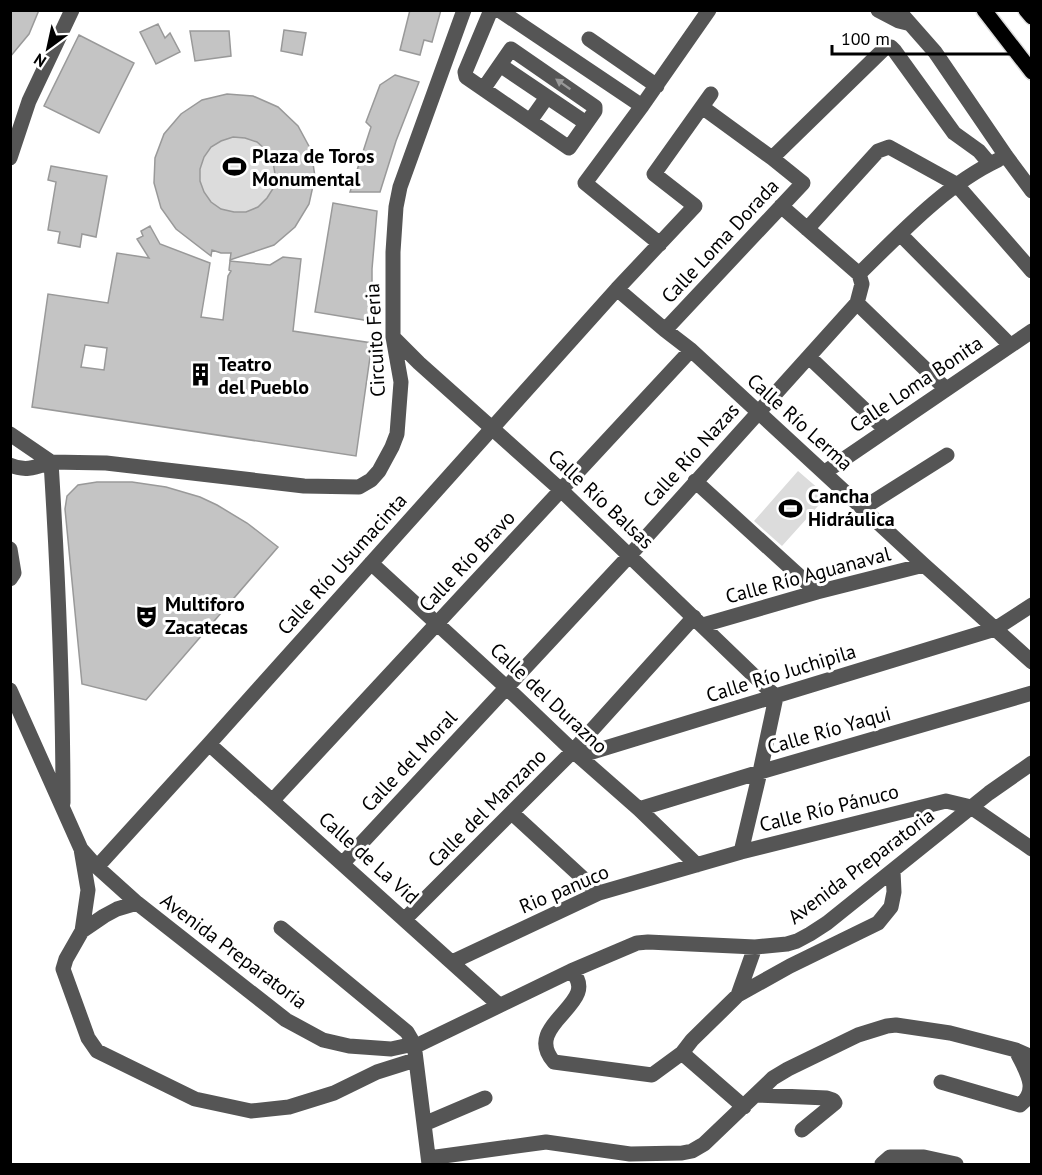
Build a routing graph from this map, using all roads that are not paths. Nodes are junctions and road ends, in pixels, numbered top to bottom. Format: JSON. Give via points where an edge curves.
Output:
{"nodes":[{"id":1,"x":464,"y":10,"type":"edge"},
{"id":2,"x":491,"y":10,"type":"edge"},
{"id":3,"x":499,"y":10,"type":"edge"},
{"id":4,"x":709,"y":10,"type":"edge"},
{"id":5,"x":878,"y":10,"type":"edge"},
{"id":6,"x":898,"y":10,"type":"edge"},
{"id":7,"x":984,"y":10,"type":"edge"},
{"id":8,"x":1026,"y":10,"type":"edge"},
{"id":9,"x":71,"y":12,"type":"edge"},
{"id":10,"x":1032,"y":17,"type":"edge"},
{"id":11,"x":910,"y":24,"type":"junction"},
{"id":12,"x":590,"y":39,"type":"dead end"},
{"id":13,"x":500,"y":65,"type":"junction"},
{"id":14,"x":1032,"y":72,"type":"edge"},
{"id":15,"x":657,"y":86,"type":"junction"},
{"id":16,"x":484,"y":88,"type":"junction"},
{"id":17,"x":711,"y":94,"type":"dead end"},
{"id":18,"x":547,"y":97,"type":"junction"},
{"id":19,"x":642,"y":106,"type":"junction"},
{"id":20,"x":702,"y":107,"type":"junction"},
{"id":21,"x":530,"y":121,"type":"junction"},
{"id":22,"x":586,"y":123,"type":"junction"},
{"id":23,"x":1006,"y":156,"type":"junction"},
{"id":24,"x":10,"y":158,"type":"edge"},
{"id":25,"x":772,"y":158,"type":"junction"},
{"id":26,"x":990,"y":164,"type":"junction"},
{"id":27,"x":956,"y":184,"type":"junction"},
{"id":28,"x":1032,"y":191,"type":"edge"},
{"id":29,"x":781,"y":206,"type":"junction"},
{"id":30,"x":807,"y":229,"type":"junction"},
{"id":31,"x":900,"y":234,"type":"junction"},
{"id":32,"x":660,"y":244,"type":"junction"},
{"id":33,"x":1032,"y":272,"type":"edge"},
{"id":34,"x":859,"y":274,"type":"junction"},
{"id":35,"x":617,"y":289,"type":"junction"},
{"id":36,"x":857,"y":303,"type":"junction"},
{"id":37,"x":665,"y":330,"type":"junction"},
{"id":38,"x":1032,"y":331,"type":"edge"},
{"id":39,"x":393,"y":337,"type":"junction"},
{"id":40,"x":1010,"y":345,"type":"junction"},
{"id":41,"x":691,"y":350,"type":"junction"},
{"id":42,"x":809,"y":357,"type":"junction"},
{"id":43,"x":946,"y":388,"type":"junction"},
{"id":44,"x":758,"y":413,"type":"junction"},
{"id":45,"x":492,"y":428,"type":"junction"},
{"id":46,"x":886,"y":430,"type":"junction"},
{"id":47,"x":10,"y":434,"type":"edge"},
{"id":48,"x":947,"y":455,"type":"dead end"},
{"id":49,"x":51,"y":462,"type":"junction"},
{"id":50,"x":10,"y":465,"type":"edge"},
{"id":51,"x":825,"y":472,"type":"junction"},
{"id":52,"x":695,"y":481,"type":"junction"},
{"id":53,"x":561,"y":490,"type":"junction"},
{"id":54,"x":863,"y":508,"type":"junction"},
{"id":55,"x":10,"y":549,"type":"edge"},
{"id":56,"x":630,"y":555,"type":"junction"},
{"id":57,"x":371,"y":563,"type":"junction"},
{"id":58,"x":924,"y":565,"type":"junction"},
{"id":59,"x":10,"y":579,"type":"edge"},
{"id":60,"x":817,"y":592,"type":"junction"},
{"id":61,"x":1032,"y":605,"type":"edge"},
{"id":62,"x":699,"y":621,"type":"junction"},
{"id":63,"x":437,"y":624,"type":"junction"},
{"id":64,"x":995,"y":629,"type":"junction"},
{"id":65,"x":1032,"y":662,"type":"edge"},
{"id":66,"x":506,"y":687,"type":"junction"},
{"id":67,"x":10,"y":690,"type":"edge"},
{"id":68,"x":1032,"y":693,"type":"edge"},
{"id":69,"x":777,"y":696,"type":"junction"},
{"id":70,"x":209,"y":744,"type":"junction"},
{"id":71,"x":576,"y":753,"type":"junction"},
{"id":72,"x":1032,"y":763,"type":"edge"},
{"id":73,"x":760,"y":772,"type":"junction"},
{"id":74,"x":273,"y":800,"type":"junction"},
{"id":75,"x":971,"y":807,"type":"junction"},
{"id":76,"x":63,"y":809,"type":"junction"},
{"id":77,"x":639,"y":809,"type":"junction"},
{"id":78,"x":512,"y":813,"type":"junction"},
{"id":79,"x":81,"y":849,"type":"junction"},
{"id":80,"x":1032,"y":849,"type":"edge"},
{"id":81,"x":741,"y":852,"type":"junction"},
{"id":82,"x":343,"y":863,"type":"junction"},
{"id":83,"x":697,"y":865,"type":"junction"},
{"id":84,"x":97,"y":867,"type":"junction"},
{"id":85,"x":893,"y":871,"type":"junction"},
{"id":86,"x":599,"y":893,"type":"junction"},
{"id":87,"x":136,"y":903,"type":"junction"},
{"id":88,"x":405,"y":919,"type":"junction"},
{"id":89,"x":281,"y":928,"type":"dead end"},
{"id":90,"x":82,"y":931,"type":"junction"},
{"id":91,"x":755,"y":947,"type":"junction"},
{"id":92,"x":452,"y":962,"type":"junction"},
{"id":93,"x":571,"y":971,"type":"junction"},
{"id":94,"x":738,"y":995,"type":"junction"},
{"id":95,"x":499,"y":1005,"type":"junction"},
{"id":96,"x":1016,"y":1050,"type":"junction"},
{"id":97,"x":414,"y":1052,"type":"junction"},
{"id":98,"x":682,"y":1053,"type":"junction"},
{"id":99,"x":1032,"y":1057,"type":"edge"},
{"id":100,"x":941,"y":1082,"type":"dead end"},
{"id":101,"x":757,"y":1095,"type":"junction"},
{"id":102,"x":485,"y":1098,"type":"dead end"},
{"id":103,"x":744,"y":1107,"type":"junction"},
{"id":104,"x":424,"y":1124,"type":"junction"},
{"id":105,"x":802,"y":1130,"type":"dead end"},
{"id":106,"x":429,"y":1161,"type":"edge"},
{"id":107,"x":882,"y":1164,"type":"edge"},
{"id":108,"x":956,"y":1164,"type":"edge"}],
"edges":[{"from":1,"to":39,"type":"street","name":"Circuito Feria","via":[[400,187],[393,252]]},
{"from":2,"to":16,"type":"street","via":[[465,72],[466,77]]},
{"from":3,"to":19,"type":"street"},
{"from":4,"to":15,"type":"street"},
{"from":5,"to":11,"type":"street"},
{"from":6,"to":11,"type":"street"},
{"from":7,"to":14,"type":"main road"},
{"from":8,"to":10,"type":"main road"},
{"from":9,"to":24,"type":"street","via":[[29,101]]},
{"from":11,"to":23,"type":"street","via":[[935,52]]},
{"from":12,"to":15,"type":"street"},
{"from":13,"to":16,"type":"street"},
{"from":13,"to":18,"type":"street"},
{"from":22,"to":13,"type":"street","one_way":true,"via":[[595,107],[514,50]]},
{"from":15,"to":19,"type":"street"},
{"from":16,"to":21,"type":"street"},
{"from":17,"to":20,"type":"street"},
{"from":18,"to":21,"type":"street"},
{"from":18,"to":22,"type":"street"},
{"from":19,"to":32,"type":"street","via":[[585,183]]},
{"from":20,"to":25,"type":"street"},
{"from":20,"to":32,"type":"street","name":"Calle Río Usumacinta","via":[[654,174],[696,206]]},
{"from":21,"to":22,"type":"street","via":[[569,148]]},
{"from":23,"to":26,"type":"street"},
{"from":23,"to":28,"type":"street"},
{"from":25,"to":26,"type":"street","via":[[885,48],[891,47],[954,133]]},
{"from":25,"to":29,"type":"street","name":"Calle Loma Dorada","via":[[803,183]]},
{"from":26,"to":27,"type":"street"},
{"from":27,"to":30,"type":"street","via":[[889,147],[878,151]]},
{"from":27,"to":31,"type":"street"},
{"from":27,"to":33,"type":"street"},
{"from":29,"to":30,"type":"street"},
{"from":29,"to":37,"type":"street","name":"Calle Loma Dorada"},
{"from":30,"to":34,"type":"street"},
{"from":31,"to":34,"type":"street"},
{"from":31,"to":40,"type":"street"},
{"from":32,"to":35,"type":"street","name":"Calle Río Usumacinta"},
{"from":34,"to":36,"type":"street","via":[[862,284]]},
{"from":35,"to":37,"type":"street","name":"Calle Río Lerma"},
{"from":35,"to":45,"type":"street","name":"Calle Río Usumacinta"},
{"from":36,"to":42,"type":"street","name":"Calle Río Nazas"},
{"from":36,"to":43,"type":"street"},
{"from":37,"to":41,"type":"street","name":"Calle Río Lerma"},
{"from":38,"to":40,"type":"street","name":"Calle Loma Bonita"},
{"from":39,"to":45,"type":"street","name":"Calle Río Balsas"},
{"from":39,"to":49,"type":"street","name":"Circuito Feria","via":[[401,382],[397,434],[379,471],[359,487],[303,486],[106,463]]},
{"from":40,"to":43,"type":"street","name":"Calle Loma Bonita"},
{"from":41,"to":44,"type":"street","name":"Calle Río Lerma"},
{"from":41,"to":53,"type":"street","name":"Calle Río Bravo"},
{"from":42,"to":44,"type":"street","name":"Calle Río Nazas"},
{"from":42,"to":46,"type":"street"},
{"from":43,"to":46,"type":"street","name":"Calle Loma Bonita"},
{"from":44,"to":51,"type":"street","name":"Calle Río Lerma"},
{"from":44,"to":52,"type":"street","name":"Calle Río Nazas"},
{"from":45,"to":53,"type":"street","name":"Calle Río Balsas"},
{"from":45,"to":57,"type":"street","name":"Calle Río Usumacinta"},
{"from":46,"to":51,"type":"street","name":"Calle Loma Bonita"},
{"from":47,"to":49,"type":"street"},
{"from":48,"to":54,"type":"street"},
{"from":49,"to":50,"type":"street","name":"Circuito Feria","via":[[29,470]]},
{"from":49,"to":76,"type":"street","via":[[63,716]]},
{"from":51,"to":54,"type":"street","name":"Calle Río Lerma"},
{"from":52,"to":56,"type":"street","name":"Calle Río Nazas"},
{"from":52,"to":60,"type":"street"},
{"from":53,"to":56,"type":"street","name":"Calle Río Balsas"},
{"from":53,"to":63,"type":"street","name":"Calle Río Bravo"},
{"from":54,"to":58,"type":"street","name":"Calle Río Lerma"},
{"from":55,"to":59,"type":"street","via":[[14,573]]},
{"from":56,"to":62,"type":"street","name":"Calle Río Balsas"},
{"from":56,"to":66,"type":"street","name":"Calle Río Nazas"},
{"from":57,"to":63,"type":"street","name":"Calle del Durazno"},
{"from":57,"to":70,"type":"street","name":"Calle Río Usumacinta"},
{"from":58,"to":60,"type":"street","name":"Calle Río Aguanaval"},
{"from":58,"to":64,"type":"street","name":"Calle Río Lerma"},
{"from":60,"to":62,"type":"street","name":"Calle Río Aguanaval"},
{"from":61,"to":64,"type":"street","name":"Calle Río Juchipila"},
{"from":62,"to":69,"type":"street","name":"Calle Río Balsas"},
{"from":62,"to":71,"type":"street"},
{"from":63,"to":66,"type":"street","name":"Calle del Durazno"},
{"from":63,"to":74,"type":"street","name":"Calle Río Bravo"},
{"from":64,"to":65,"type":"street","name":"Calle Río Lerma"},
{"from":64,"to":69,"type":"street","name":"Calle Río Juchipila"},
{"from":66,"to":71,"type":"street","name":"Calle del Durazno"},
{"from":66,"to":82,"type":"street","name":"Calle del Moral"},
{"from":67,"to":76,"type":"street"},
{"from":68,"to":73,"type":"street","name":"Calle Río Yaqui"},
{"from":69,"to":71,"type":"street","name":"Calle Río Juchipila"},
{"from":69,"to":73,"type":"street"},
{"from":70,"to":74,"type":"street","name":"Calle de La Vid"},
{"from":70,"to":84,"type":"street","name":"Calle Río Usumacinta"},
{"from":71,"to":77,"type":"street","name":"Calle del Durazno"},
{"from":71,"to":78,"type":"street","name":"Calle del Manzano"},
{"from":72,"to":75,"type":"street","name":"Avenida Preparatoria"},
{"from":73,"to":77,"type":"street","name":"Calle Río Yaqui"},
{"from":73,"to":81,"type":"street"},
{"from":74,"to":82,"type":"street","name":"Calle de La Vid"},
{"from":75,"to":80,"type":"street"},
{"from":75,"to":81,"type":"street","name":"Calle Río Pánuco","via":[[946,801]]},
{"from":75,"to":85,"type":"street","name":"Avenida Preparatoria"},
{"from":76,"to":79,"type":"street"},
{"from":77,"to":83,"type":"street","name":"Calle del Durazno"},
{"from":78,"to":86,"type":"street"},
{"from":78,"to":88,"type":"street","name":"Calle del Manzano"},
{"from":79,"to":84,"type":"street","name":"Avenida Preparatoria"},
{"from":79,"to":90,"type":"street","name":"Avenida Preparatoria","via":[[88,890]]},
{"from":81,"to":83,"type":"street","name":"Calle Río Pánuco"},
{"from":82,"to":88,"type":"street","name":"Calle de La Vid"},
{"from":83,"to":86,"type":"street","name":"Rio panuco"},
{"from":84,"to":87,"type":"street","name":"Avenida Preparatoria"},
{"from":85,"to":91,"type":"street","name":"Avenida Preparatoria","via":[[810,934],[787,944]]},
{"from":85,"to":94,"type":"street","via":[[891,907],[878,923]]},
{"from":86,"to":92,"type":"street","name":"Rio panuco"},
{"from":87,"to":90,"type":"street","via":[[117,909]]},
{"from":87,"to":97,"type":"street","name":"Avenida Preparatoria","via":[[286,1020],[323,1040]]},
{"from":88,"to":92,"type":"street","name":"Calle de La Vid"},
{"from":89,"to":97,"type":"street","via":[[406,1032]]},
{"from":90,"to":97,"type":"street","name":"Avenida Preparatoria","via":[[63,969],[88,1038],[97,1051],[195,1099],[251,1110],[289,1107],[334,1093]]},
{"from":91,"to":93,"type":"street","name":"Avenida Preparatoria","via":[[637,943]]},
{"from":91,"to":94,"type":"street"},
{"from":92,"to":95,"type":"street","name":"Calle de La Vid"},
{"from":93,"to":95,"type":"street","name":"Avenida Preparatoria"},
{"from":93,"to":98,"type":"street","via":[[580,985],[577,996],[545,1041],[554,1062],[652,1075]]},
{"from":94,"to":98,"type":"street"},
{"from":95,"to":97,"type":"street","name":"Avenida Preparatoria","via":[[420,1044]]},
{"from":96,"to":99,"type":"street"},
{"from":96,"to":100,"type":"street","via":[[1031,1082],[1030,1094],[1020,1105]]},
{"from":96,"to":101,"type":"street","via":[[896,1024],[858,1035],[788,1070],[773,1078]]},
{"from":97,"to":104,"type":"street"},
{"from":98,"to":103,"type":"street"},
{"from":101,"to":103,"type":"street"},
{"from":101,"to":105,"type":"street","via":[[827,1098],[836,1103]]},
{"from":102,"to":104,"type":"street"},
{"from":103,"to":106,"type":"street","via":[[704,1144],[682,1154],[630,1154],[546,1142]]},
{"from":104,"to":106,"type":"street"},
{"from":107,"to":108,"type":"street","via":[[890,1157],[924,1157]]}]}
